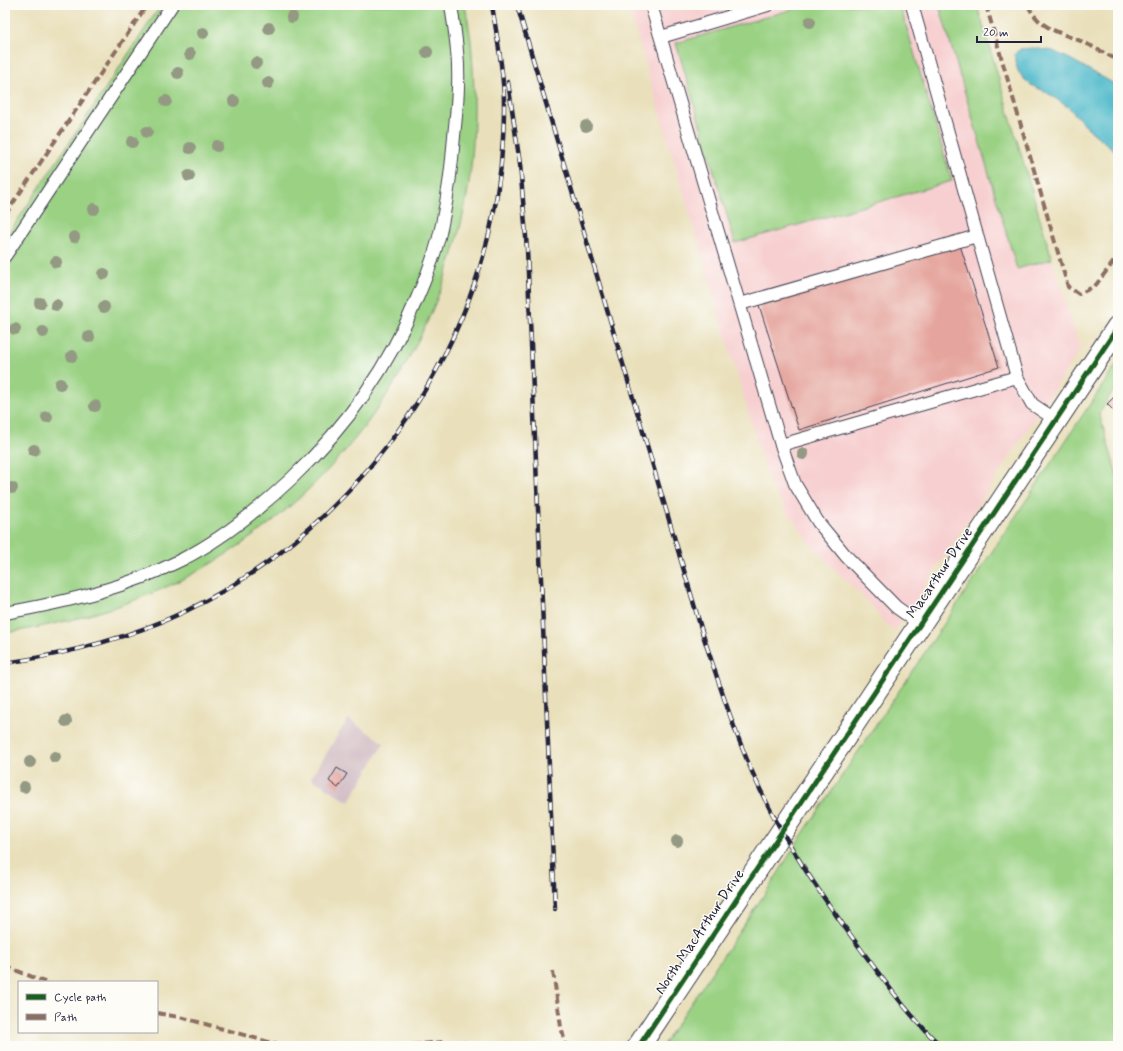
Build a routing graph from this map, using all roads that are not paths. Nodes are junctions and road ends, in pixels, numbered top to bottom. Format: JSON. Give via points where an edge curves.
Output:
{"nodes":[{"id":1,"x":172,"y":5,"type":"edge"},
{"id":2,"x":451,"y":5,"type":"edge"},
{"id":3,"x":652,"y":5,"type":"edge"},
{"id":4,"x":768,"y":5,"type":"edge"},
{"id":5,"x":912,"y":5,"type":"edge"},
{"id":6,"x":661,"y":37,"type":"junction"},
{"id":7,"x":977,"y":236,"type":"junction"},
{"id":8,"x":5,"y":256,"type":"edge"},
{"id":9,"x":740,"y":304,"type":"junction"},
{"id":10,"x":1118,"y":327,"type":"edge"},
{"id":11,"x":1017,"y":377,"type":"junction"},
{"id":12,"x":1056,"y":420,"type":"junction"},
{"id":13,"x":781,"y":444,"type":"junction"},
{"id":14,"x":5,"y":613,"type":"edge"},
{"id":15,"x":920,"y":624,"type":"junction"},
{"id":16,"x":782,"y":831,"type":"joint"},
{"id":17,"x":639,"y":1046,"type":"edge"}],
"edges":[{"from":1,"to":8,"type":"lane"},
{"from":2,"to":14,"type":"lane","via":[[457,53],[457,105],[451,177],[442,226],[429,271],[407,323],[383,369],[355,410],[316,456],[267,502],[183,559],[134,581],[88,596]]},
{"from":3,"to":6,"type":"lane"},
{"from":4,"to":6,"type":"lane"},
{"from":5,"to":7,"type":"lane"},
{"from":6,"to":9,"type":"lane"},
{"from":7,"to":9,"type":"lane"},
{"from":7,"to":11,"type":"lane"},
{"from":9,"to":13,"type":"lane"},
{"from":10,"to":12,"type":"main road","name":"Macarthur Drive"},
{"from":11,"to":12,"type":"lane","via":[[1032,404]]},
{"from":11,"to":13,"type":"lane"},
{"from":12,"to":15,"type":"main road","name":"Macarthur Drive"},
{"from":13,"to":15,"type":"lane","via":[[796,484],[818,522],[846,556],[896,608]]},
{"from":15,"to":16,"type":"main road","name":"Macarthur Drive"},
{"from":16,"to":17,"type":"main road","name":"North MacArthur Drive"}]}
